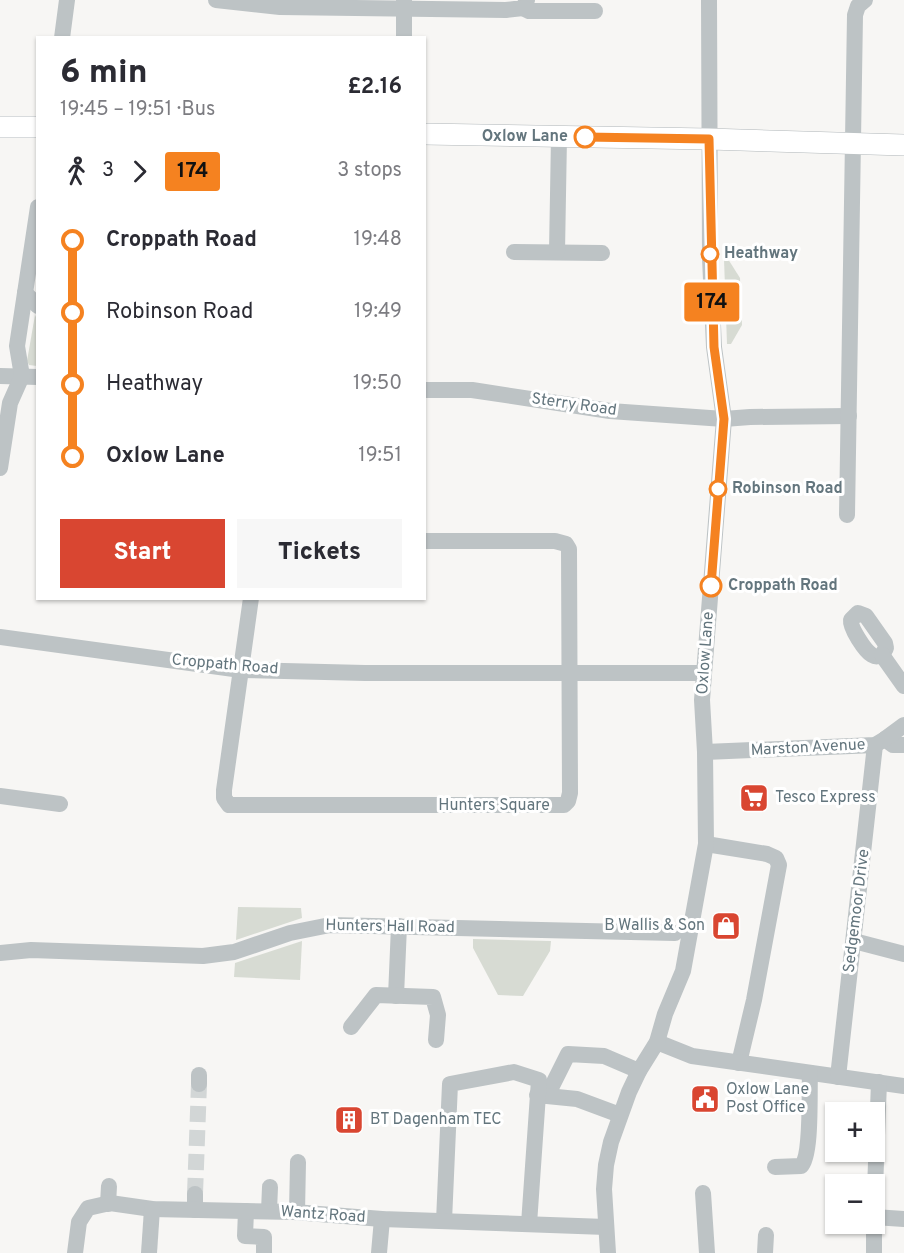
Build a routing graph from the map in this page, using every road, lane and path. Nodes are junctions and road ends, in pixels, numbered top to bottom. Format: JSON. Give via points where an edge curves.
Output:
{"nodes":[{"id":1,"x":67,"y":0,"type":"edge"},
{"id":2,"x":216,"y":0,"type":"edge"},
{"id":3,"x":709,"y":0,"type":"edge"},
{"id":4,"x":865,"y":0,"type":"edge"},
{"id":5,"x":280,"y":3,"type":"edge"},
{"id":6,"x":404,"y":4,"type":"edge"},
{"id":7,"x":525,"y":4,"type":"edge"},
{"id":8,"x":595,"y":11,"type":"dead end"},
{"id":9,"x":62,"y":36,"type":"edge"},
{"id":10,"x":404,"y":36,"type":"edge"},
{"id":11,"x":0,"y":126,"type":"edge"},
{"id":12,"x":36,"y":127,"type":"edge"},
{"id":13,"x":426,"y":134,"type":"edge"},
{"id":14,"x":559,"y":137,"type":"junction"},
{"id":15,"x":709,"y":139,"type":"junction"},
{"id":16,"x":854,"y":144,"type":"junction"},
{"id":17,"x":904,"y":145,"type":"edge"},
{"id":18,"x":36,"y":220,"type":"edge"},
{"id":19,"x":514,"y":252,"type":"dead end"},
{"id":20,"x":557,"y":252,"type":"junction"},
{"id":21,"x":602,"y":253,"type":"dead end"},
{"id":22,"x":25,"y":293,"type":"junction"},
{"id":23,"x":36,"y":304,"type":"edge"},
{"id":24,"x":0,"y":376,"type":"edge"},
{"id":25,"x":30,"y":376,"type":"edge"},
{"id":26,"x":426,"y":390,"type":"edge"},
{"id":27,"x":849,"y":416,"type":"junction"},
{"id":28,"x":724,"y":419,"type":"junction"},
{"id":29,"x":0,"y":468,"type":"edge"},
{"id":30,"x":847,"y":515,"type":"dead end"},
{"id":31,"x":426,"y":541,"type":"edge"},
{"id":32,"x":250,"y":600,"type":"edge"},
{"id":33,"x":0,"y":637,"type":"edge"},
{"id":34,"x":882,"y":655,"type":"dead end"},
{"id":35,"x":241,"y":670,"type":"junction"},
{"id":36,"x":569,"y":673,"type":"junction"},
{"id":37,"x":704,"y":674,"type":"junction"},
{"id":38,"x":904,"y":686,"type":"edge"},
{"id":39,"x":904,"y":725,"type":"edge"},
{"id":40,"x":880,"y":742,"type":"junction"},
{"id":41,"x":904,"y":745,"type":"edge"},
{"id":42,"x":705,"y":752,"type":"junction"},
{"id":43,"x":0,"y":796,"type":"edge"},
{"id":44,"x":60,"y":804,"type":"dead end"},
{"id":45,"x":706,"y":844,"type":"junction"},
{"id":46,"x":399,"y":926,"type":"junction"},
{"id":47,"x":675,"y":933,"type":"dead end"},
{"id":48,"x":854,"y":941,"type":"junction"},
{"id":49,"x":0,"y":953,"type":"edge"},
{"id":50,"x":904,"y":954,"type":"edge"},
{"id":51,"x":396,"y":996,"type":"junction"},
{"id":52,"x":351,"y":1027,"type":"dead end"},
{"id":53,"x":436,"y":1040,"type":"dead end"},
{"id":54,"x":657,"y":1042,"type":"junction"},
{"id":55,"x":739,"y":1063,"type":"junction"},
{"id":56,"x":639,"y":1071,"type":"junction"},
{"id":57,"x":810,"y":1073,"type":"junction"},
{"id":58,"x":838,"y":1077,"type":"junction"},
{"id":59,"x":879,"y":1082,"type":"junction"},
{"id":60,"x":904,"y":1086,"type":"edge"},
{"id":61,"x":542,"y":1096,"type":"junction"},
{"id":62,"x":620,"y":1115,"type":"junction"},
{"id":63,"x":298,"y":1162,"type":"dead end"},
{"id":64,"x":775,"y":1167,"type":"dead end"},
{"id":65,"x":876,"y":1174,"type":"edge"},
{"id":66,"x":109,"y":1186,"type":"dead end"},
{"id":67,"x":270,"y":1187,"type":"dead end"},
{"id":68,"x":703,"y":1192,"type":"dead end"},
{"id":69,"x":108,"y":1204,"type":"junction"},
{"id":70,"x":152,"y":1209,"type":"junction"},
{"id":71,"x":246,"y":1211,"type":"junction"},
{"id":72,"x":269,"y":1211,"type":"junction"},
{"id":73,"x":297,"y":1212,"type":"junction"},
{"id":74,"x":885,"y":1217,"type":"edge"},
{"id":75,"x":382,"y":1219,"type":"junction"},
{"id":76,"x":904,"y":1219,"type":"edge"},
{"id":77,"x":444,"y":1221,"type":"junction"},
{"id":78,"x":529,"y":1224,"type":"junction"},
{"id":79,"x":606,"y":1227,"type":"junction"},
{"id":80,"x":874,"y":1234,"type":"edge"},
{"id":81,"x":766,"y":1235,"type":"dead end"},
{"id":82,"x":75,"y":1253,"type":"edge"},
{"id":83,"x":149,"y":1253,"type":"edge"},
{"id":84,"x":264,"y":1253,"type":"edge"},
{"id":85,"x":379,"y":1253,"type":"edge"},
{"id":86,"x":608,"y":1253,"type":"edge"},
{"id":87,"x":707,"y":1253,"type":"edge"},
{"id":88,"x":765,"y":1253,"type":"edge"},
{"id":89,"x":874,"y":1253,"type":"edge"}],
"edges":[{"from":1,"to":9,"type":"street"},
{"from":2,"to":5,"type":"street"},
{"from":3,"to":15,"type":"street","name":"Oxlow Lane"},
{"from":4,"to":16,"type":"street","via":[[855,15]]},
{"from":5,"to":6,"type":"street"},
{"from":6,"to":7,"type":"street","via":[[506,10]]},
{"from":6,"to":10,"type":"street"},
{"from":7,"to":8,"type":"street","via":[[529,11]]},
{"from":11,"to":12,"type":"main road"},
{"from":13,"to":14,"type":"main road"},
{"from":14,"to":15,"type":"main road"},
{"from":14,"to":20,"type":"street"},
{"from":15,"to":16,"type":"main road"},
{"from":15,"to":28,"type":"street","name":"Oxlow Lane","via":[[714,347]]},
{"from":16,"to":17,"type":"main road"},
{"from":16,"to":27,"type":"street"},
{"from":18,"to":22,"type":"street"},
{"from":19,"to":20,"type":"street"},
{"from":20,"to":21,"type":"street"},
{"from":22,"to":23,"type":"street"},
{"from":22,"to":25,"type":"street","via":[[17,346]]},
{"from":24,"to":25,"type":"street"},
{"from":25,"to":29,"type":"street","via":[[10,403]]},
{"from":26,"to":28,"type":"street","name":"Sterry Road","via":[[472,390],[610,411]]},
{"from":27,"to":28,"type":"street"},
{"from":27,"to":30,"type":"street"},
{"from":28,"to":37,"type":"street","name":"Oxlow Lane"},
{"from":31,"to":36,"type":"street","name":"Hunters Square","via":[[566,544],[570,558]]},
{"from":32,"to":35,"type":"street","name":"Hunters Square"},
{"from":33,"to":35,"type":"street","name":"Croppath Road"},
{"from":34,"to":38,"type":"street"},
{"from":35,"to":36,"type":"street","name":"Croppath Road"},
{"from":35,"to":36,"type":"street","name":"Hunters Square","via":[[224,790],[226,802],[234,806],[564,805],[570,793]]},
{"from":36,"to":37,"type":"street","name":"Croppath Road"},
{"from":37,"to":42,"type":"street","name":"Oxlow Lane"},
{"from":39,"to":40,"type":"street","name":"Marston Avenue"},
{"from":40,"to":41,"type":"street"},
{"from":40,"to":42,"type":"street","name":"Marston Avenue"},
{"from":40,"to":48,"type":"street","name":"Sedgemoor Drive"},
{"from":42,"to":45,"type":"street","name":"Oxlow Lane"},
{"from":43,"to":44,"type":"street"},
{"from":45,"to":54,"type":"street","name":"Oxlow Lane","via":[[683,971]]},
{"from":45,"to":55,"type":"street","via":[[767,854],[776,858],[779,865]]},
{"from":46,"to":47,"type":"street","name":"Hunters Hall Road"},
{"from":46,"to":49,"type":"street","name":"Hunters Hall Road","via":[[330,925],[290,933],[234,952],[202,956],[31,950]]},
{"from":46,"to":51,"type":"street"},
{"from":48,"to":50,"type":"street"},
{"from":48,"to":58,"type":"street","name":"Sedgemoor Drive"},
{"from":51,"to":52,"type":"street","via":[[376,995]]},
{"from":51,"to":53,"type":"street","via":[[433,997],[438,1015]]},
{"from":54,"to":55,"type":"street","via":[[692,1056]]},
{"from":54,"to":56,"type":"street","name":"Oxlow Lane"},
{"from":55,"to":57,"type":"street"},
{"from":56,"to":61,"type":"street","via":[[604,1056],[568,1054]]},
{"from":56,"to":62,"type":"street","name":"Oxlow Lane"},
{"from":57,"to":58,"type":"street"},
{"from":57,"to":64,"type":"street","via":[[805,1162],[801,1166]]},
{"from":58,"to":59,"type":"street"},
{"from":59,"to":60,"type":"street"},
{"from":59,"to":65,"type":"street"},
{"from":61,"to":62,"type":"street","via":[[577,1099]]},
{"from":61,"to":77,"type":"street","via":[[538,1080],[514,1072],[450,1083]]},
{"from":61,"to":78,"type":"street"},
{"from":62,"to":79,"type":"street","name":"Oxlow Lane","via":[[606,1165]]},
{"from":63,"to":73,"type":"street"},
{"from":66,"to":69,"type":"street"},
{"from":67,"to":72,"type":"street"},
{"from":68,"to":87,"type":"street"},
{"from":69,"to":70,"type":"street","name":"Wantz Road"},
{"from":69,"to":82,"type":"street","via":[[88,1208],[79,1222]]},
{"from":70,"to":71,"type":"street","name":"Wantz Road","via":[[195,1202]]},
{"from":70,"to":83,"type":"street"},
{"from":71,"to":72,"type":"street","name":"Wantz Road"},
{"from":71,"to":84,"type":"street","via":[[245,1236],[264,1237]]},
{"from":72,"to":73,"type":"street","name":"Wantz Road"},
{"from":73,"to":75,"type":"street","name":"Wantz Road"},
{"from":74,"to":76,"type":"street"},
{"from":75,"to":77,"type":"street","name":"Wantz Road"},
{"from":75,"to":85,"type":"street"},
{"from":77,"to":78,"type":"street","name":"Wantz Road"},
{"from":78,"to":79,"type":"street","name":"Wantz Road"},
{"from":79,"to":86,"type":"street","name":"Oxlow Lane"},
{"from":80,"to":89,"type":"street"},
{"from":81,"to":88,"type":"street"}]}
